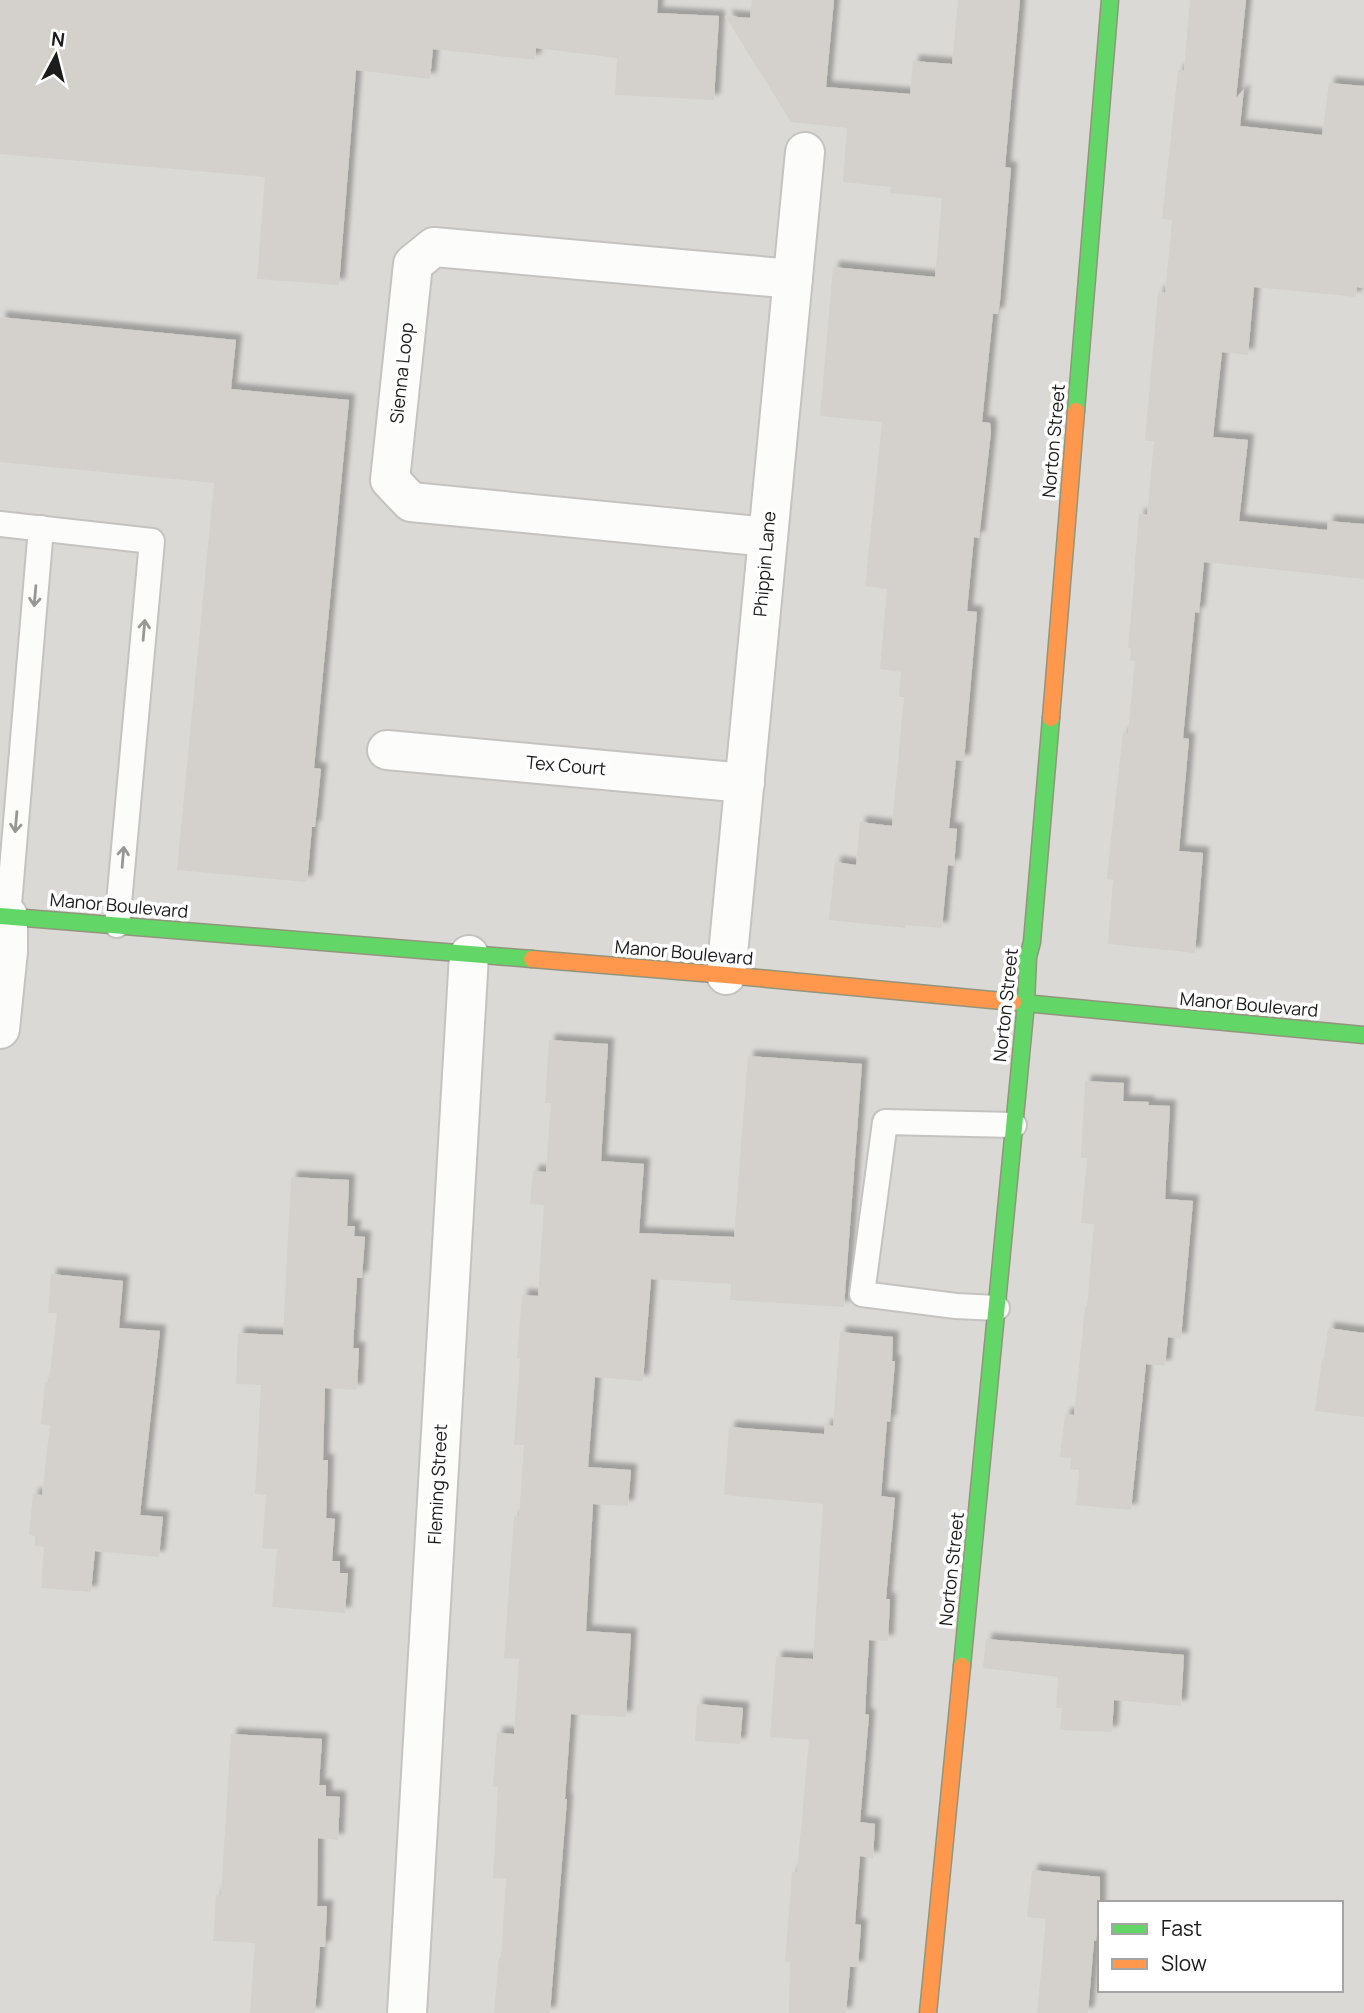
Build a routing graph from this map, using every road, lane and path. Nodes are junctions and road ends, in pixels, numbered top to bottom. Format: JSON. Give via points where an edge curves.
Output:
{"nodes":[{"id":1,"x":1110,"y":0,"type":"edge"},
{"id":2,"x":805,"y":152,"type":"dead end"},
{"id":3,"x":793,"y":279,"type":"junction"},
{"id":4,"x":0,"y":524,"type":"edge"},
{"id":5,"x":41,"y":527,"type":"junction"},
{"id":6,"x":768,"y":537,"type":"junction"},
{"id":7,"x":387,"y":750,"type":"dead end"},
{"id":8,"x":745,"y":783,"type":"junction"},
{"id":9,"x":4,"y":916,"type":"edge"},
{"id":10,"x":117,"y":925,"type":"junction"},
{"id":11,"x":469,"y":956,"type":"junction"},
{"id":12,"x":726,"y":975,"type":"junction"},
{"id":13,"x":1026,"y":1003,"type":"junction"},
{"id":14,"x":0,"y":1029,"type":"edge"},
{"id":15,"x":1364,"y":1035,"type":"edge"},
{"id":16,"x":1014,"y":1125,"type":"junction"},
{"id":17,"x":997,"y":1308,"type":"junction"},
{"id":18,"x":407,"y":2013,"type":"edge"},
{"id":19,"x":929,"y":2013,"type":"edge"}],
"edges":[{"from":1,"to":13,"type":"street","name":"Norton Street"},
{"from":2,"to":3,"type":"street","name":"Phippin Lane"},
{"from":3,"to":6,"type":"street","name":"Phippin Lane"},
{"from":3,"to":6,"type":"street","name":"Sienna Loop","via":[[434,247],[414,264],[390,480],[411,502]]},
{"from":4,"to":5,"type":"lane"},
{"from":5,"to":9,"type":"lane","one_way":true},
{"from":10,"to":5,"type":"lane","one_way":true,"via":[[152,541]]},
{"from":6,"to":8,"type":"street","name":"Phippin Lane"},
{"from":7,"to":8,"type":"street","name":"Tex Court"},
{"from":8,"to":12,"type":"street","name":"Phippin Lane"},
{"from":9,"to":10,"type":"street","name":"Manor Boulevard"},
{"from":9,"to":14,"type":"street","via":[[8,951]]},
{"from":10,"to":11,"type":"street","name":"Manor Boulevard"},
{"from":11,"to":12,"type":"street","name":"Manor Boulevard"},
{"from":11,"to":18,"type":"street","name":"Fleming Street"},
{"from":12,"to":13,"type":"street","name":"Manor Boulevard"},
{"from":13,"to":15,"type":"street","name":"Manor Boulevard"},
{"from":13,"to":16,"type":"street","name":"Norton Street"},
{"from":16,"to":17,"type":"street","name":"Norton Street"},
{"from":16,"to":17,"type":"lane","via":[[886,1122],[862,1294]]},
{"from":17,"to":19,"type":"street","name":"Norton Street"}]}
